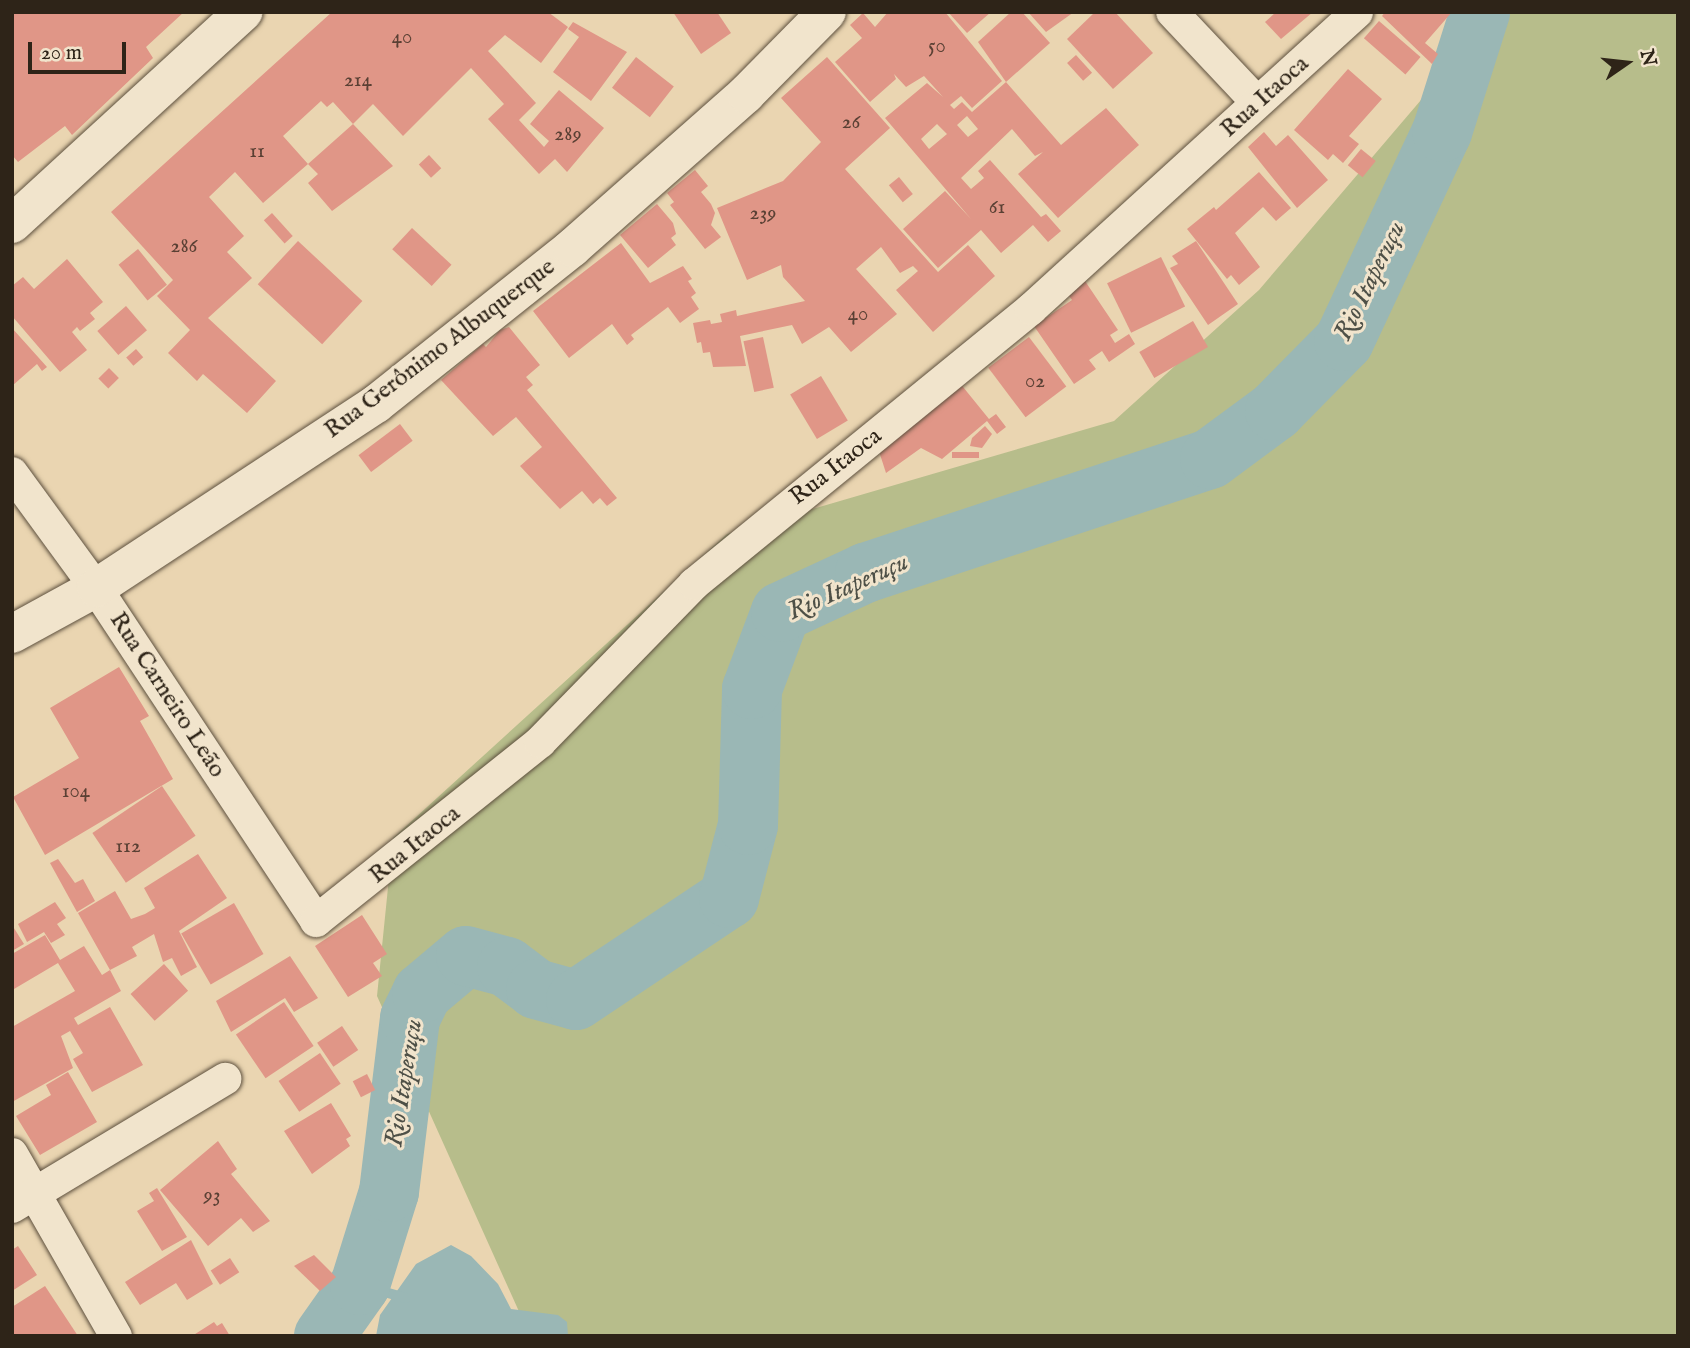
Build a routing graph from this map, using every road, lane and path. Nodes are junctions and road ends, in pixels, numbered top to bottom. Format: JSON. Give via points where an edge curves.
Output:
{"nodes":[{"id":1,"x":243,"y":12,"type":"edge"},
{"id":2,"x":827,"y":12,"type":"edge"},
{"id":3,"x":1172,"y":12,"type":"edge"},
{"id":4,"x":1357,"y":12,"type":"edge"},
{"id":5,"x":1256,"y":101,"type":"junction"},
{"id":6,"x":12,"y":224,"type":"edge"},
{"id":7,"x":12,"y":473,"type":"edge"},
{"id":8,"x":96,"y":588,"type":"junction"},
{"id":9,"x":12,"y":634,"type":"edge"},
{"id":10,"x":316,"y":922,"type":"joint"},
{"id":11,"x":225,"y":1079,"type":"dead end"},
{"id":12,"x":12,"y":1154,"type":"edge"},
{"id":13,"x":24,"y":1200,"type":"edge"},
{"id":14,"x":116,"y":1336,"type":"edge"}],
"edges":[{"from":1,"to":6,"type":"street"},
{"from":2,"to":8,"type":"street","name":"Rua Gerônimo Albuquerque","via":[[746,94],[582,239],[376,404]]},
{"from":3,"to":5,"type":"street"},
{"from":4,"to":5,"type":"street","name":"Rua Itaoca"},
{"from":5,"to":10,"type":"street","name":"Rua Itaoca","via":[[1031,309],[694,584],[540,742]]},
{"from":7,"to":8,"type":"street","name":"Rua Carneiro Leão"},
{"from":8,"to":9,"type":"street","name":"Rua Gerônimo Albuquerque"},
{"from":8,"to":10,"type":"street","name":"Rua Carneiro Leão"},
{"from":11,"to":13,"type":"street"},
{"from":12,"to":13,"type":"street"},
{"from":13,"to":14,"type":"street"}]}
